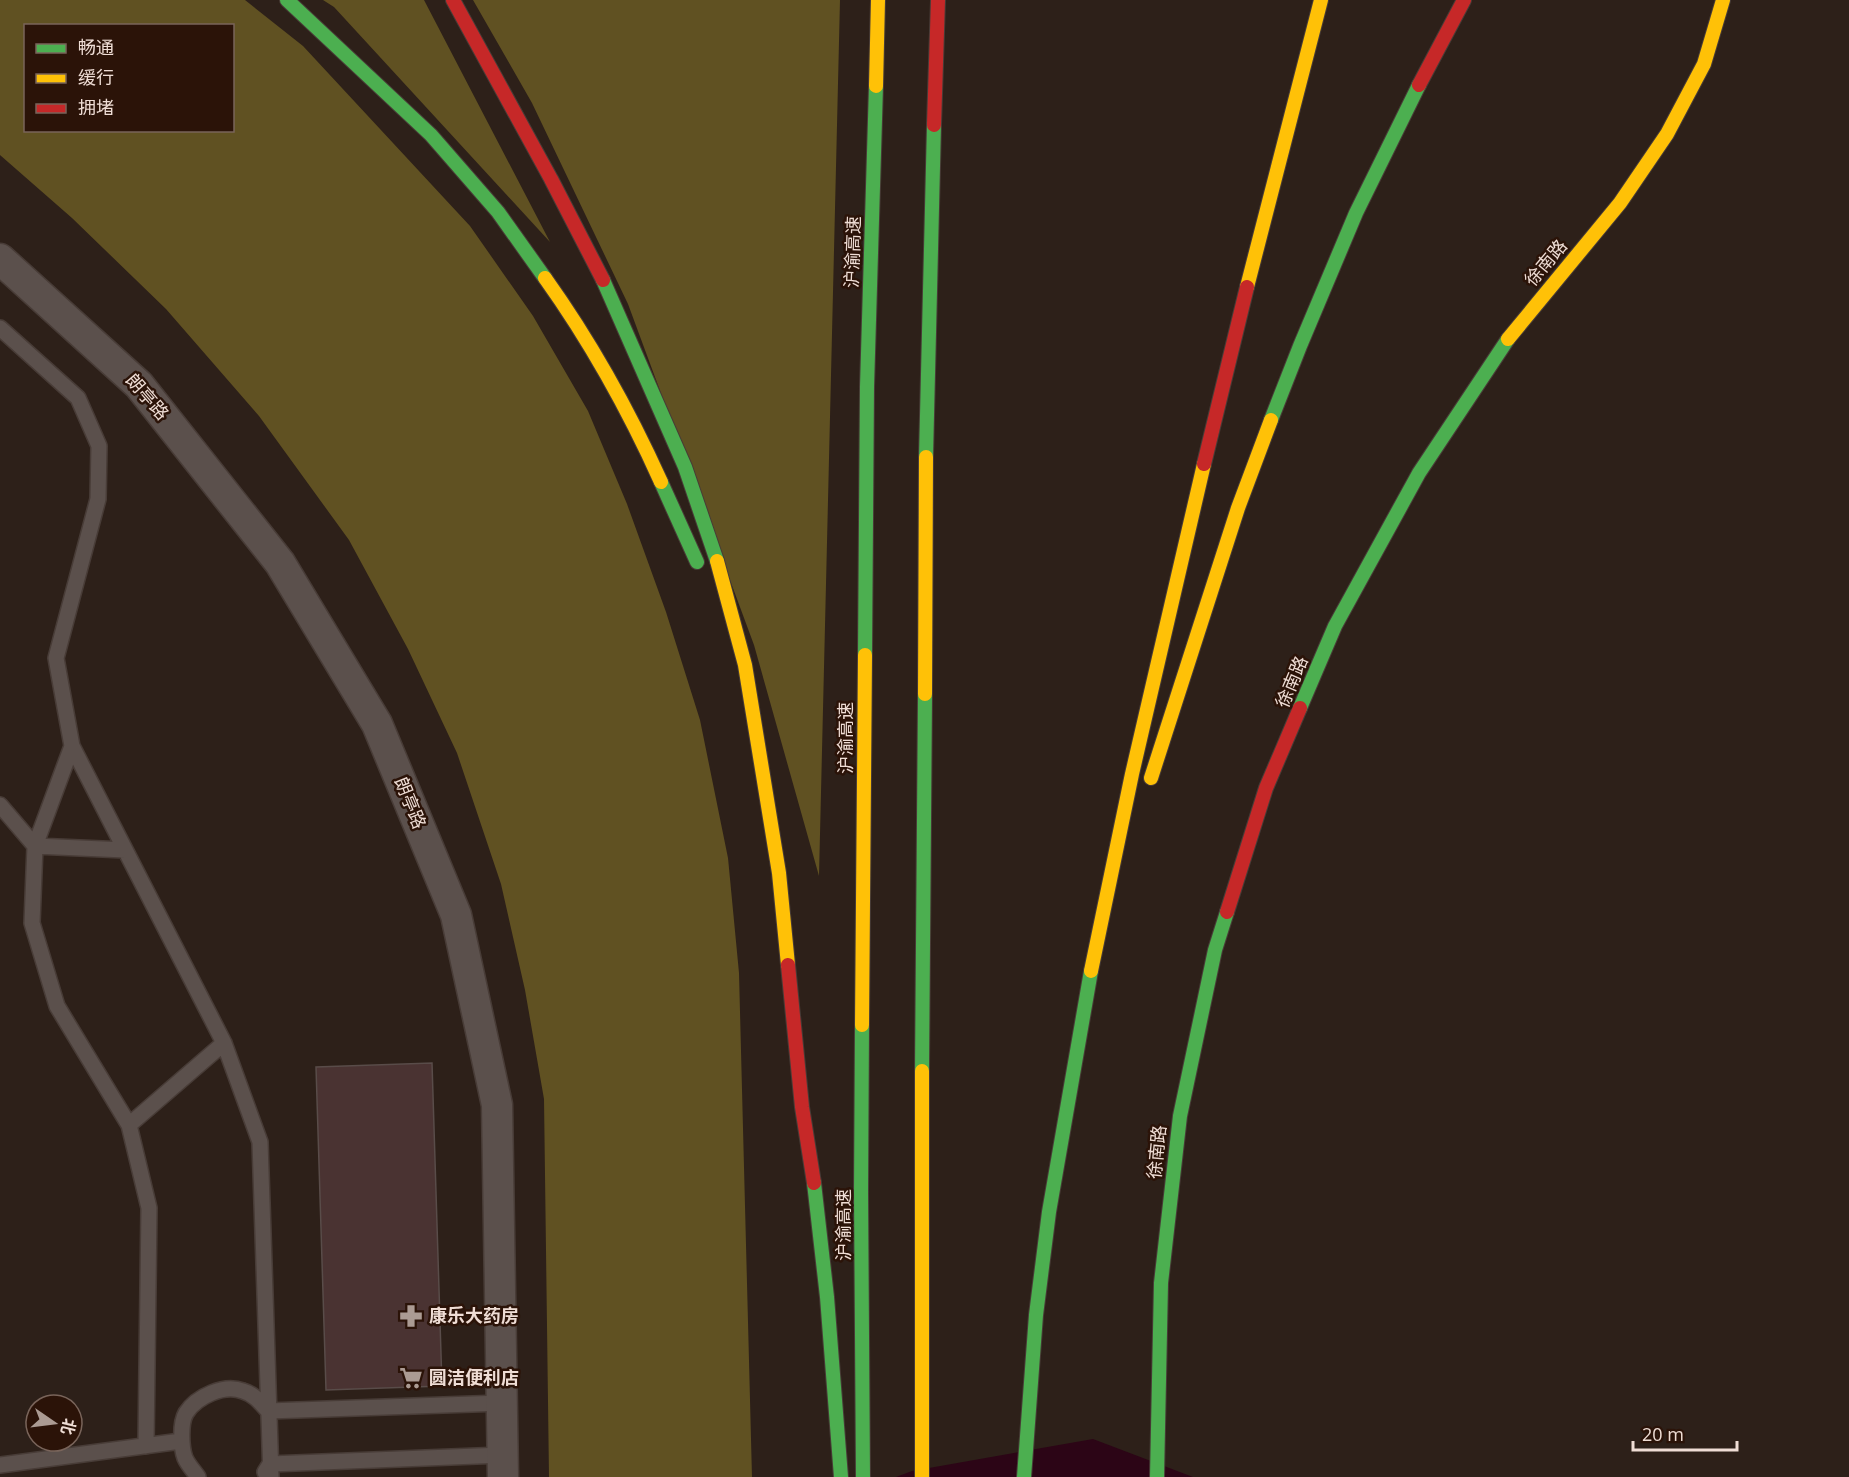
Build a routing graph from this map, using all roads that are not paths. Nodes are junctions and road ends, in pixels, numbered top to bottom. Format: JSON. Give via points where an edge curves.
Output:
{"nodes":[{"id":1,"x":287,"y":0,"type":"edge"},
{"id":2,"x":453,"y":0,"type":"edge"},
{"id":3,"x":878,"y":0,"type":"edge"},
{"id":4,"x":938,"y":0,"type":"edge"},
{"id":5,"x":1321,"y":0,"type":"edge"},
{"id":6,"x":1464,"y":0,"type":"edge"},
{"id":7,"x":1723,"y":0,"type":"edge"},
{"id":8,"x":0,"y":259,"type":"edge"},
{"id":9,"x":0,"y":328,"type":"edge"},
{"id":10,"x":701,"y":570,"type":"dead end"},
{"id":11,"x":721,"y":625,"type":"dead end"},
{"id":12,"x":72,"y":746,"type":"junction"},
{"id":13,"x":762,"y":768,"type":"junction"},
{"id":14,"x":1148,"y":790,"type":"dead end"},
{"id":15,"x":0,"y":806,"type":"edge"},
{"id":16,"x":35,"y":846,"type":"junction"},
{"id":17,"x":125,"y":850,"type":"junction"},
{"id":18,"x":1119,"y":903,"type":"dead end"},
{"id":19,"x":923,"y":995,"type":"junction"},
{"id":20,"x":224,"y":1043,"type":"junction"},
{"id":21,"x":129,"y":1125,"type":"junction"},
{"id":22,"x":1049,"y":1212,"type":"junction"},
{"id":23,"x":502,"y":1403,"type":"junction"},
{"id":24,"x":268,"y":1411,"type":"junction"},
{"id":25,"x":181,"y":1441,"type":"junction"},
{"id":26,"x":146,"y":1446,"type":"junction"},
{"id":27,"x":0,"y":1465,"type":"edge"},
{"id":28,"x":503,"y":1466,"type":"edge"},
{"id":29,"x":271,"y":1470,"type":"edge"},
{"id":30,"x":198,"y":1477,"type":"edge"},
{"id":31,"x":262,"y":1477,"type":"edge"},
{"id":32,"x":841,"y":1477,"type":"edge"},
{"id":33,"x":863,"y":1477,"type":"edge"},
{"id":34,"x":922,"y":1477,"type":"edge"},
{"id":35,"x":935,"y":1477,"type":"edge"},
{"id":36,"x":1024,"y":1477,"type":"edge"},
{"id":37,"x":1157,"y":1477,"type":"edge"}],
"edges":[{"from":1,"to":10,"type":"main road","via":[[431,135],[498,212],[561,300],[613,386]]},
{"from":2,"to":13,"type":"main road","via":[[604,281],[685,467],[719,565],[745,665]]},
{"from":3,"to":33,"type":"main road","name":"沪渝高速","via":[[867,387],[861,1192]]},
{"from":4,"to":19,"type":"main road","via":[[927,388]]},
{"from":5,"to":22,"type":"main road","via":[[1243,302],[1132,774],[1098,933]]},
{"from":6,"to":14,"type":"main road","via":[[1356,213],[1291,368],[1238,508]]},
{"from":7,"to":37,"type":"main road","name":"徐南路","via":[[1704,64],[1667,134],[1620,203],[1514,330],[1419,473],[1335,626],[1266,788],[1215,950],[1180,1116],[1161,1282]]},
{"from":8,"to":23,"type":"street","name":"朗亭路","via":[[139,385],[280,563],[377,724],[456,915],[497,1105]]},
{"from":9,"to":12,"type":"lane","via":[[78,398],[99,446],[98,498],[56,657]]},
{"from":11,"to":13,"type":"main road"},
{"from":12,"to":16,"type":"lane"},
{"from":12,"to":17,"type":"lane"},
{"from":13,"to":32,"type":"main road","via":[[819,1223]]},
{"from":15,"to":16,"type":"lane"},
{"from":16,"to":17,"type":"lane"},
{"from":16,"to":21,"type":"lane","via":[[32,923],[57,1006]]},
{"from":17,"to":20,"type":"lane"},
{"from":18,"to":22,"type":"main road"},
{"from":19,"to":34,"type":"main road"},
{"from":19,"to":35,"type":"main road"},
{"from":20,"to":21,"type":"lane"},
{"from":20,"to":24,"type":"lane","via":[[260,1142]]},
{"from":21,"to":26,"type":"lane","via":[[149,1208]]},
{"from":22,"to":36,"type":"main road","via":[[1036,1315]]},
{"from":23,"to":24,"type":"lane"},
{"from":23,"to":28,"type":"street","name":"朗亭路"},
{"from":24,"to":25,"type":"lane","via":[[242,1390],[221,1390],[202,1398],[185,1414]]},
{"from":24,"to":29,"type":"lane"},
{"from":25,"to":26,"type":"lane"},
{"from":25,"to":30,"type":"lane","via":[[186,1460]]},
{"from":26,"to":27,"type":"lane"},
{"from":28,"to":29,"type":"lane"},
{"from":29,"to":31,"type":"lane"}]}
